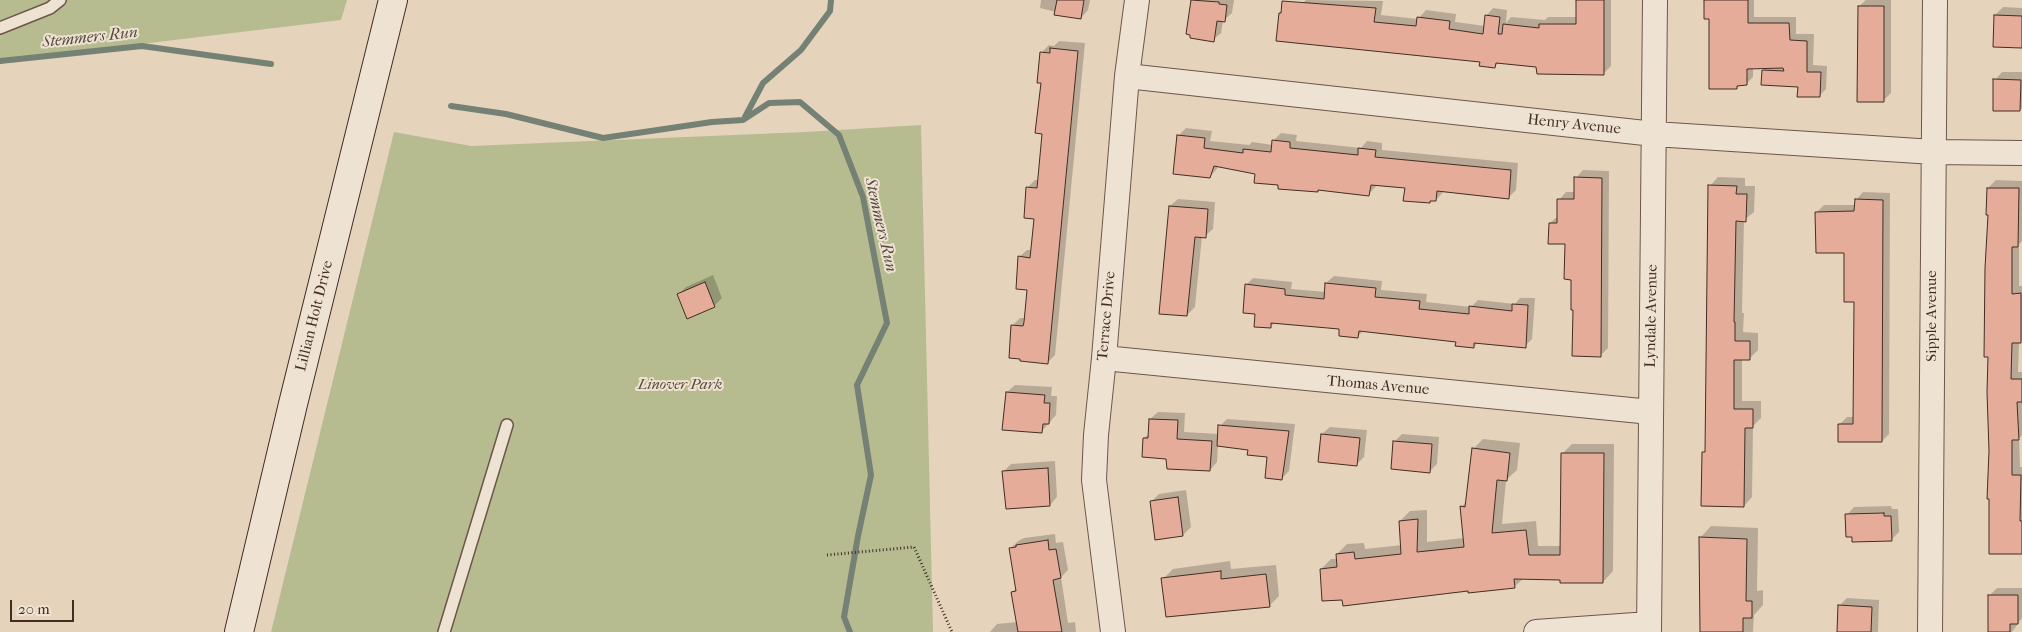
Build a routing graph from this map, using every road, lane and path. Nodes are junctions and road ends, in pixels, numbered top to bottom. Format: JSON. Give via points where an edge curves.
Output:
{"nodes":[{"id":1,"x":60,"y":0,"type":"edge"},
{"id":2,"x":393,"y":0,"type":"edge"},
{"id":3,"x":1137,"y":0,"type":"edge"},
{"id":4,"x":1655,"y":0,"type":"edge"},
{"id":5,"x":1935,"y":0,"type":"edge"},
{"id":6,"x":0,"y":28,"type":"edge"},
{"id":7,"x":1128,"y":76,"type":"junction"},
{"id":8,"x":1654,"y":134,"type":"junction"},
{"id":9,"x":1934,"y":152,"type":"junction"},
{"id":10,"x":2022,"y":153,"type":"edge"},
{"id":11,"x":1104,"y":358,"type":"junction"},
{"id":12,"x":1652,"y":412,"type":"junction"},
{"id":13,"x":507,"y":425,"type":"dead end"},
{"id":14,"x":828,"y":555,"type":"dead end"},
{"id":15,"x":1649,"y":628,"type":"edge"},
{"id":16,"x":239,"y":632,"type":"edge"},
{"id":17,"x":444,"y":632,"type":"edge"},
{"id":18,"x":952,"y":632,"type":"edge"},
{"id":19,"x":1113,"y":632,"type":"edge"},
{"id":20,"x":1536,"y":632,"type":"edge"},
{"id":21,"x":1930,"y":632,"type":"edge"}],
"edges":[{"from":1,"to":6,"type":"lane","via":[[50,8]]},
{"from":2,"to":16,"type":"main road","name":"Lillian Holt Drive"},
{"from":3,"to":7,"type":"street","name":"Terrace Drive"},
{"from":4,"to":8,"type":"street","name":"Lyndale Avenue"},
{"from":5,"to":9,"type":"street","name":"Sipple Avenue"},
{"from":7,"to":8,"type":"street","name":"Henry Avenue"},
{"from":7,"to":11,"type":"street","name":"Terrace Drive"},
{"from":8,"to":9,"type":"street","name":"Henry Avenue"},
{"from":8,"to":12,"type":"street","name":"Lyndale Avenue"},
{"from":9,"to":10,"type":"street","name":"Henry Avenue"},
{"from":9,"to":21,"type":"street","name":"Sipple Avenue"},
{"from":11,"to":12,"type":"street","name":"Thomas Avenue"},
{"from":11,"to":19,"type":"street","name":"Terrace Drive","via":[[1094,480]]},
{"from":12,"to":15,"type":"street","name":"Lyndale Avenue"},
{"from":13,"to":17,"type":"lane"},
{"from":14,"to":18,"type":"path","via":[[914,547]]},
{"from":15,"to":20,"type":"street"}]}
